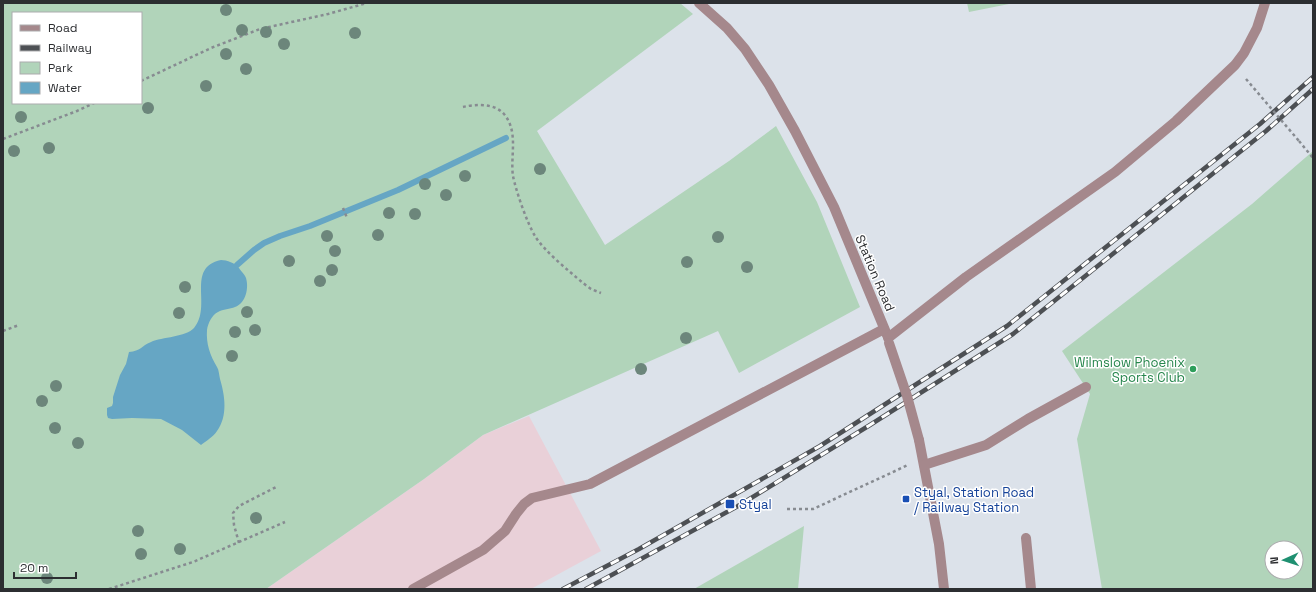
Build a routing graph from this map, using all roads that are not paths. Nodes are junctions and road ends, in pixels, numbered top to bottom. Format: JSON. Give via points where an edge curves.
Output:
{"nodes":[{"id":1,"x":699,"y":3,"type":"edge"},
{"id":2,"x":1265,"y":3,"type":"edge"},
{"id":3,"x":887,"y":337,"type":"junction"},
{"id":4,"x":1086,"y":387,"type":"dead end"},
{"id":5,"x":924,"y":461,"type":"junction"},
{"id":6,"x":1026,"y":538,"type":"dead end"},
{"id":7,"x":413,"y":589,"type":"edge"},
{"id":8,"x":944,"y":589,"type":"edge"},
{"id":9,"x":1031,"y":589,"type":"edge"}],
"edges":[{"from":1,"to":3,"type":"street","name":"Station Road","via":[[727,28],[745,50],[769,85],[795,131],[834,207]]},
{"from":2,"to":3,"type":"street","via":[[1257,28],[1235,65],[1176,121],[1116,172],[966,277]]},
{"from":3,"to":5,"type":"street","name":"Station Road","bridge":true,"via":[[907,396]]},
{"from":3,"to":7,"type":"street","via":[[590,484],[532,498],[524,504],[505,531],[483,550]]},
{"from":4,"to":5,"type":"street","via":[[986,445]]},
{"from":5,"to":8,"type":"street","name":"Station Road","via":[[940,544]]},
{"from":6,"to":9,"type":"street"}]}
